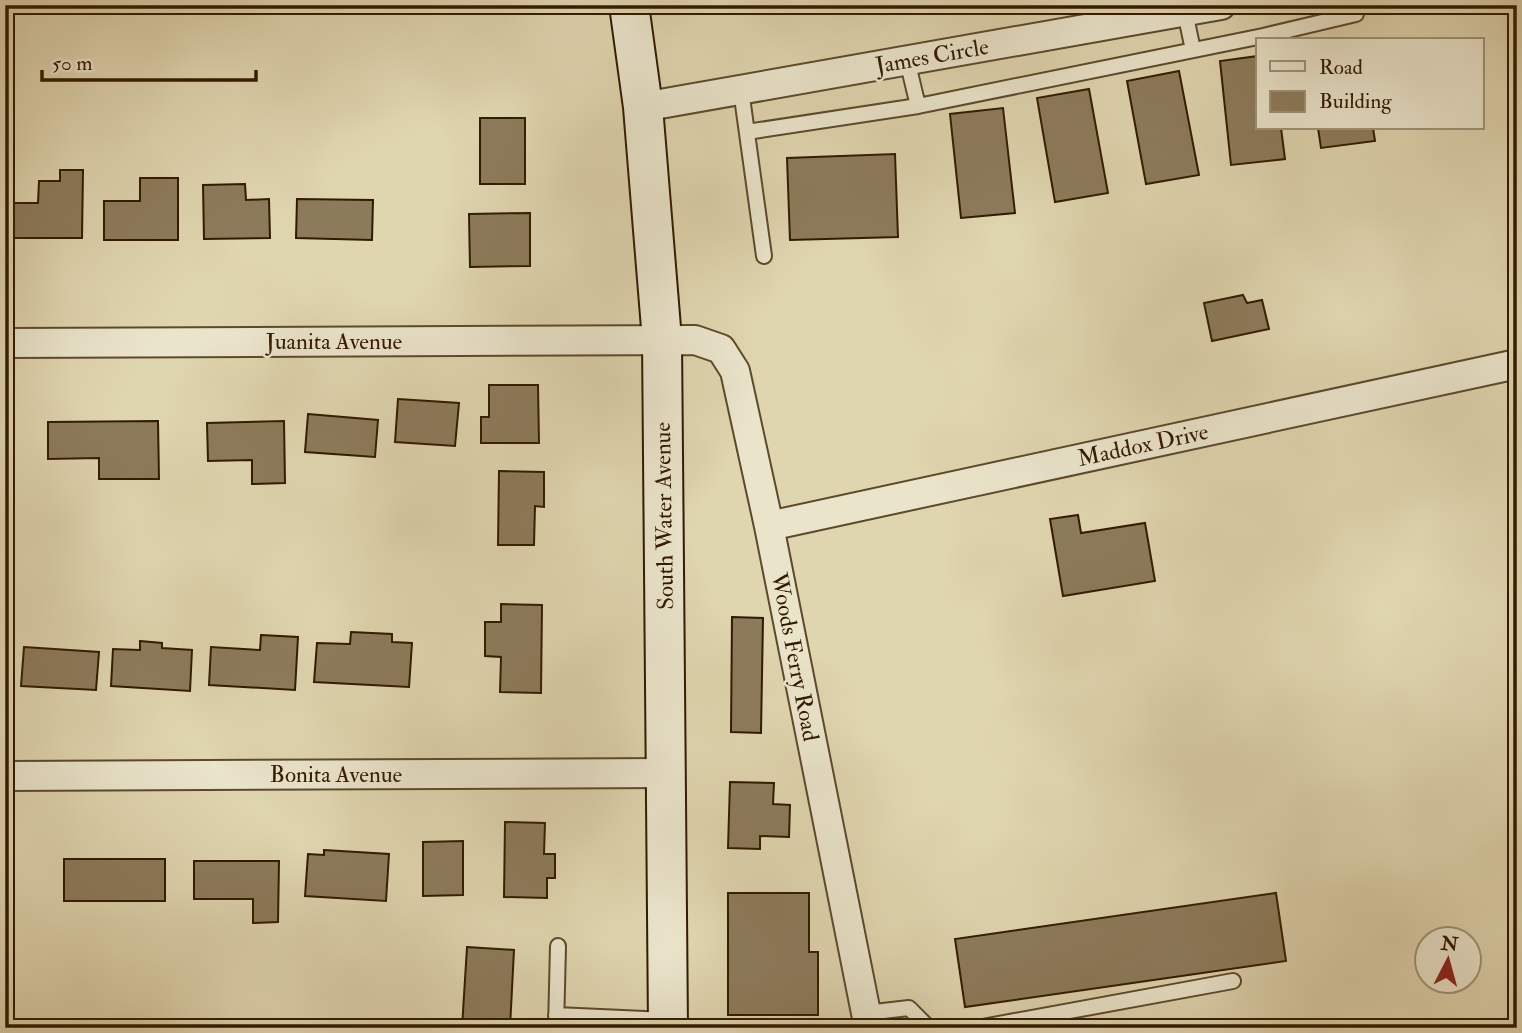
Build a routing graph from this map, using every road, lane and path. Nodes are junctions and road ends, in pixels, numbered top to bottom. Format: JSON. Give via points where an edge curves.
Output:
{"nodes":[{"id":1,"x":629,"y":5,"type":"edge"},
{"id":2,"x":1221,"y":5,"type":"edge"},
{"id":3,"x":1353,"y":5,"type":"edge"},
{"id":4,"x":1185,"y":12,"type":"junction"},
{"id":5,"x":1256,"y":38,"type":"edge"},
{"id":6,"x":1258,"y":38,"type":"edge"},
{"id":7,"x":1193,"y":50,"type":"junction"},
{"id":8,"x":906,"y":60,"type":"junction"},
{"id":9,"x":741,"y":90,"type":"junction"},
{"id":10,"x":918,"y":106,"type":"junction"},
{"id":11,"x":643,"y":107,"type":"junction"},
{"id":12,"x":747,"y":132,"type":"junction"},
{"id":13,"x":764,"y":256,"type":"dead end"},
{"id":14,"x":662,"y":340,"type":"junction"},
{"id":15,"x":5,"y":343,"type":"edge"},
{"id":16,"x":1517,"y":364,"type":"edge"},
{"id":17,"x":769,"y":526,"type":"junction"},
{"id":18,"x":666,"y":773,"type":"junction"},
{"id":19,"x":5,"y":776,"type":"edge"},
{"id":20,"x":558,"y":947,"type":"dead end"},
{"id":21,"x":1233,"y":981,"type":"dead end"},
{"id":22,"x":556,"y":1021,"type":"edge"},
{"id":23,"x":868,"y":1021,"type":"edge"},
{"id":24,"x":668,"y":1024,"type":"edge"},
{"id":25,"x":929,"y":1028,"type":"edge"},
{"id":26,"x":977,"y":1028,"type":"edge"}],
"edges":[{"from":1,"to":11,"type":"main road","name":"South Water Avenue"},
{"from":2,"to":4,"type":"street","name":"James Circle"},
{"from":3,"to":6,"type":"lane","via":[[1356,14]]},
{"from":4,"to":7,"type":"lane"},
{"from":4,"to":8,"type":"street","name":"James Circle"},
{"from":5,"to":7,"type":"lane"},
{"from":7,"to":10,"type":"lane"},
{"from":8,"to":9,"type":"street","name":"James Circle"},
{"from":8,"to":10,"type":"lane"},
{"from":9,"to":11,"type":"street","name":"James Circle"},
{"from":9,"to":12,"type":"lane"},
{"from":10,"to":12,"type":"lane"},
{"from":11,"to":14,"type":"main road","name":"South Water Avenue"},
{"from":12,"to":13,"type":"lane"},
{"from":14,"to":15,"type":"street","name":"Juanita Avenue"},
{"from":14,"to":17,"type":"street","name":"Woods Ferry Road","via":[[695,340],[721,349],[735,371]]},
{"from":14,"to":18,"type":"main road","name":"South Water Avenue"},
{"from":16,"to":17,"type":"street","name":"Maddox Drive"},
{"from":17,"to":23,"type":"street","name":"Woods Ferry Road"},
{"from":18,"to":19,"type":"street","name":"Bonita Avenue"},
{"from":18,"to":24,"type":"main road","name":"South Water Avenue"},
{"from":20,"to":22,"type":"lane"},
{"from":21,"to":26,"type":"lane"},
{"from":22,"to":24,"type":"lane"},
{"from":23,"to":25,"type":"lane","via":[[909,1008]]}]}
